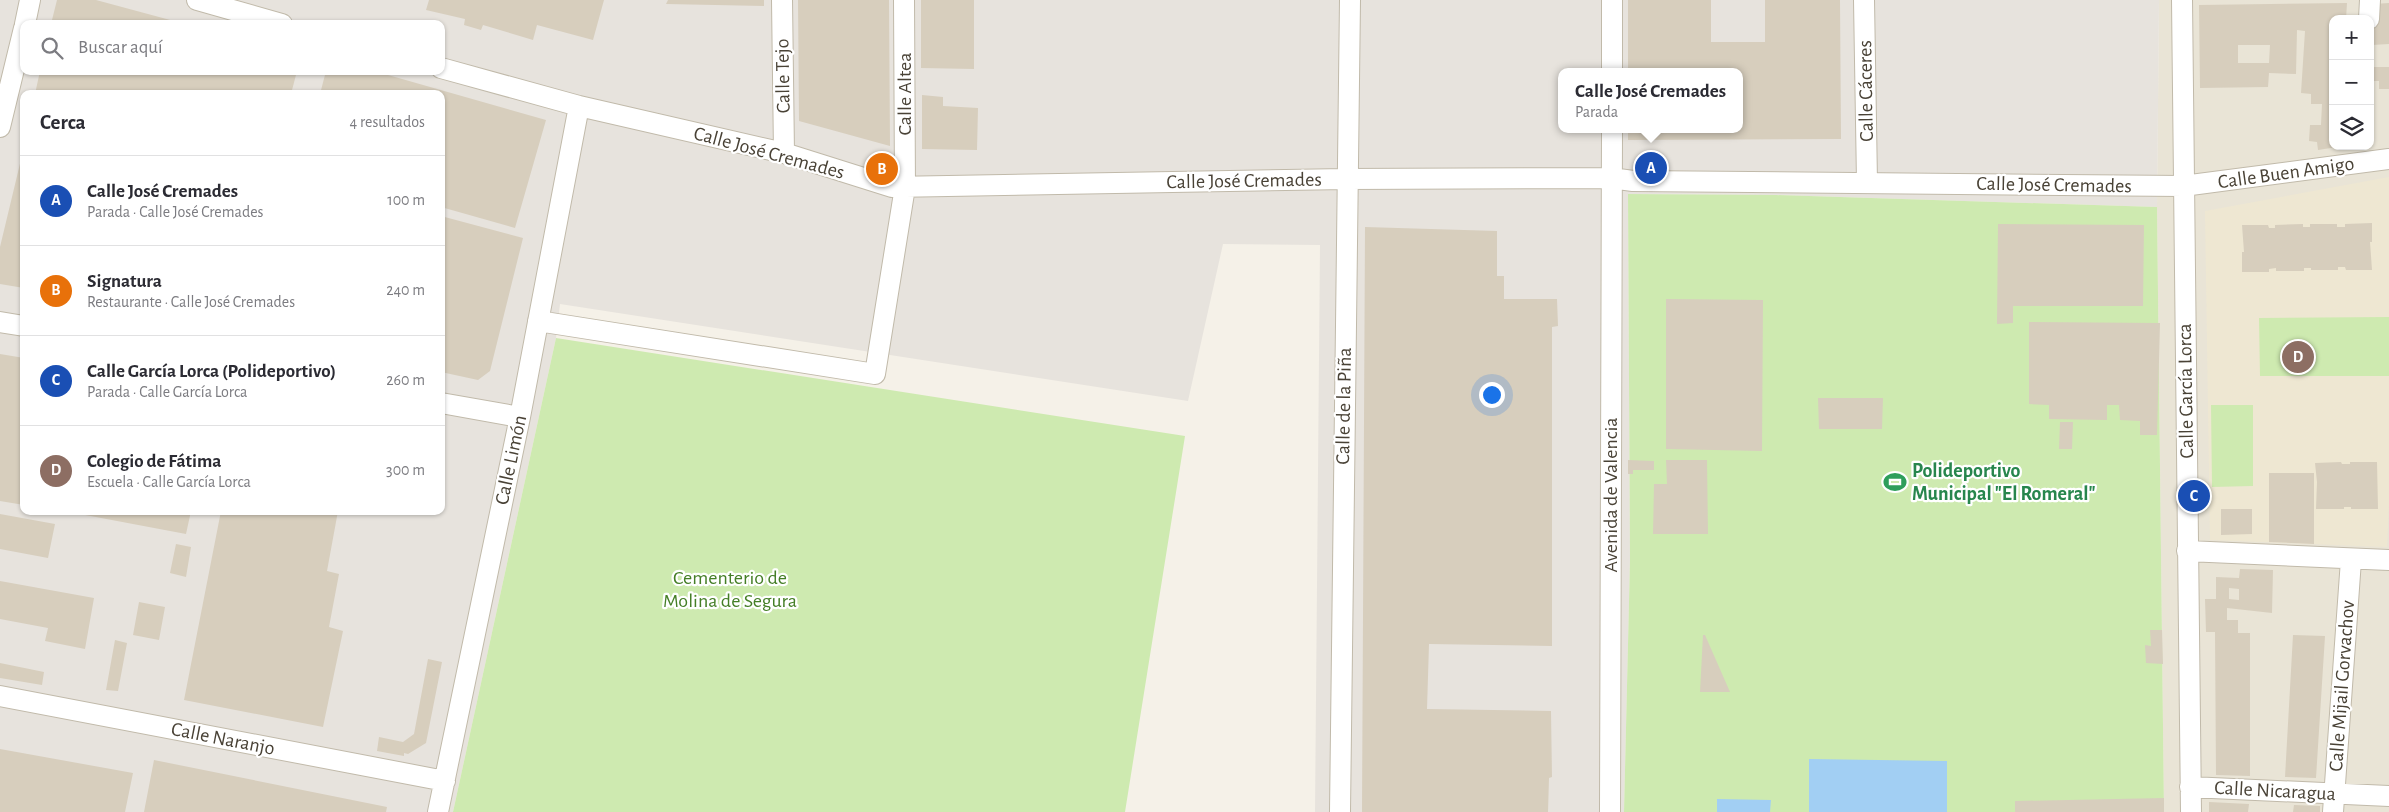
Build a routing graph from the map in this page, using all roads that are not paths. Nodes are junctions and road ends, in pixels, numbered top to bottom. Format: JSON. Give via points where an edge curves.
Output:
{"nodes":[{"id":1,"x":30,"y":0,"type":"edge"},
{"id":2,"x":197,"y":0,"type":"edge"},
{"id":3,"x":782,"y":0,"type":"edge"},
{"id":4,"x":904,"y":0,"type":"edge"},
{"id":5,"x":1350,"y":0,"type":"edge"},
{"id":6,"x":1612,"y":0,"type":"edge"},
{"id":7,"x":1864,"y":0,"type":"edge"},
{"id":8,"x":2182,"y":0,"type":"edge"},
{"id":9,"x":2370,"y":0,"type":"edge"},
{"id":10,"x":2369,"y":15,"type":"edge"},
{"id":11,"x":26,"y":20,"type":"edge"},
{"id":12,"x":268,"y":20,"type":"edge"},
{"id":13,"x":20,"y":44,"type":"edge"},
{"id":14,"x":1612,"y":68,"type":"edge"},
{"id":15,"x":445,"y":69,"type":"edge"},
{"id":16,"x":579,"y":106,"type":"junction"},
{"id":17,"x":0,"y":127,"type":"edge"},
{"id":18,"x":1612,"y":133,"type":"edge"},
{"id":19,"x":784,"y":153,"type":"junction"},
{"id":20,"x":2364,"y":154,"type":"edge"},
{"id":21,"x":2389,"y":159,"type":"edge"},
{"id":22,"x":1612,"y":178,"type":"junction"},
{"id":23,"x":1346,"y":179,"type":"junction"},
{"id":24,"x":1867,"y":182,"type":"junction"},
{"id":25,"x":2182,"y":186,"type":"junction"},
{"id":26,"x":905,"y":187,"type":"junction"},
{"id":27,"x":538,"y":321,"type":"junction"},
{"id":28,"x":0,"y":322,"type":"edge"},
{"id":29,"x":20,"y":325,"type":"edge"},
{"id":30,"x":445,"y":403,"type":"edge"},
{"id":31,"x":520,"y":417,"type":"junction"},
{"id":32,"x":2188,"y":551,"type":"junction"},
{"id":33,"x":2351,"y":560,"type":"junction"},
{"id":34,"x":2389,"y":560,"type":"edge"},
{"id":35,"x":0,"y":696,"type":"edge"},
{"id":36,"x":445,"y":781,"type":"junction"},
{"id":37,"x":2190,"y":787,"type":"junction"},
{"id":38,"x":2389,"y":796,"type":"edge"},
{"id":39,"x":2333,"y":803,"type":"edge"},
{"id":40,"x":438,"y":812,"type":"edge"},
{"id":41,"x":1340,"y":812,"type":"edge"},
{"id":42,"x":1610,"y":812,"type":"edge"},
{"id":43,"x":2191,"y":812,"type":"edge"}],
"edges":[{"from":1,"to":11,"type":"street"},
{"from":2,"to":12,"type":"street"},
{"from":3,"to":19,"type":"street","name":"Calle Tejo"},
{"from":4,"to":26,"type":"street","name":"Calle Altea"},
{"from":5,"to":23,"type":"street","name":"Calle de la Piña"},
{"from":6,"to":14,"type":"street"},
{"from":7,"to":24,"type":"street","name":"Calle Cáceres"},
{"from":8,"to":25,"type":"street","name":"Calle García Lorca"},
{"from":9,"to":10,"type":"street"},
{"from":13,"to":17,"type":"street"},
{"from":15,"to":16,"type":"street","name":"Calle José Cremades"},
{"from":16,"to":19,"type":"street","name":"Calle José Cremades"},
{"from":16,"to":27,"type":"street","name":"Calle Limón"},
{"from":18,"to":22,"type":"street","name":"Avenida de Valencia"},
{"from":19,"to":26,"type":"street","name":"Calle José Cremades","via":[[892,187]]},
{"from":20,"to":21,"type":"street","name":"Calle Buen Amigo"},
{"from":20,"to":25,"type":"street","name":"Calle Buen Amigo"},
{"from":22,"to":23,"type":"street","name":"Calle José Cremades"},
{"from":22,"to":24,"type":"street","name":"Calle José Cremades","via":[[1633,181]]},
{"from":22,"to":42,"type":"street","name":"Avenida de Valencia"},
{"from":23,"to":26,"type":"street","name":"Calle José Cremades"},
{"from":23,"to":41,"type":"street","name":"Calle de la Piña"},
{"from":24,"to":25,"type":"street","name":"Calle José Cremades"},
{"from":25,"to":32,"type":"street","name":"Calle García Lorca"},
{"from":26,"to":27,"type":"street","name":"Calle Altea","via":[[875,374]]},
{"from":27,"to":31,"type":"street","name":"Calle Limón"},
{"from":28,"to":29,"type":"street"},
{"from":30,"to":31,"type":"street"},
{"from":31,"to":36,"type":"street","name":"Calle Limón"},
{"from":32,"to":33,"type":"street"},
{"from":32,"to":37,"type":"street","name":"Calle García Lorca"},
{"from":33,"to":34,"type":"street"},
{"from":33,"to":39,"type":"street","name":"Calle Mijail Gorvachov"},
{"from":35,"to":36,"type":"street","name":"Calle Naranjo"},
{"from":36,"to":40,"type":"street","name":"Calle Limón"},
{"from":37,"to":39,"type":"street","name":"Calle Nicaragua"},
{"from":37,"to":43,"type":"street","name":"Calle García Lorca"},
{"from":38,"to":39,"type":"street","name":"Calle Nicaragua"}]}
